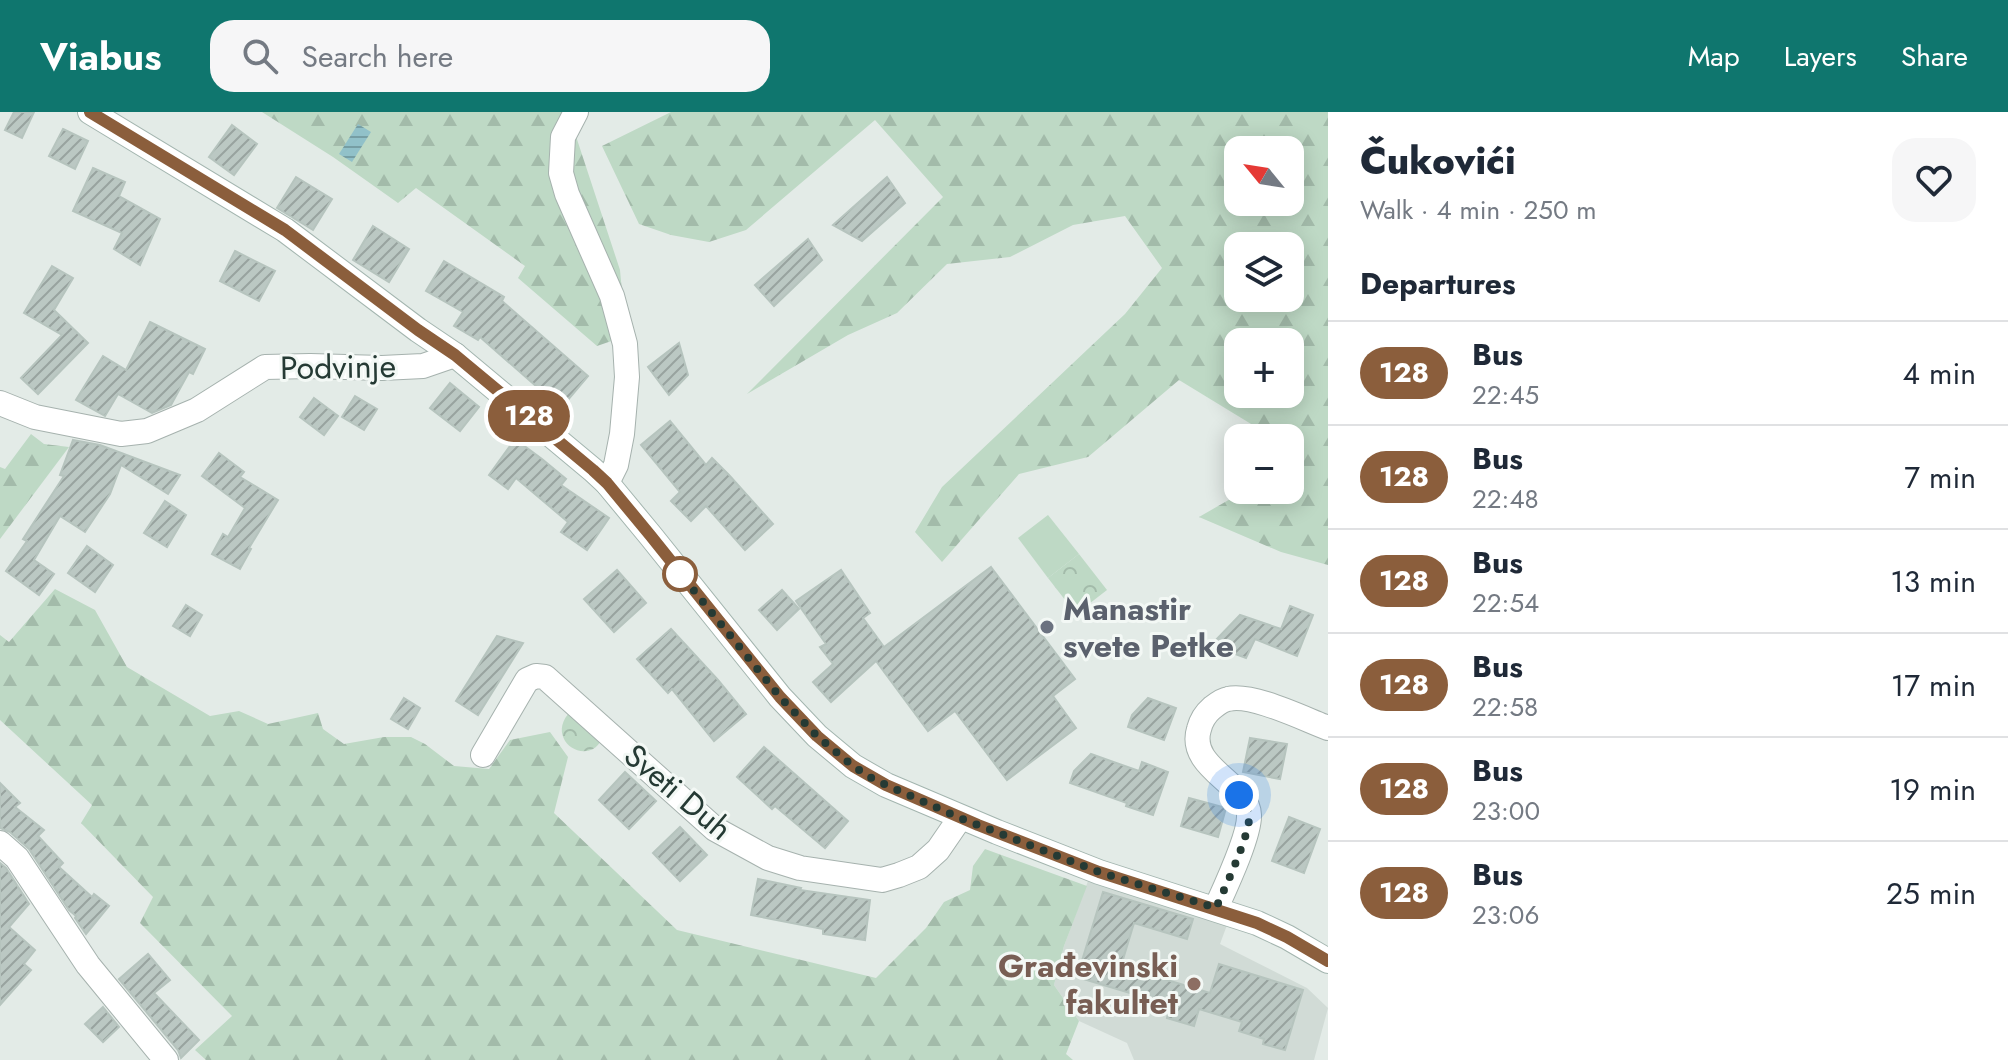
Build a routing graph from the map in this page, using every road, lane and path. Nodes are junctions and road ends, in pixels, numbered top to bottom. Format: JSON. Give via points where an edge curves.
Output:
{"nodes":[{"id":1,"x":90,"y":112,"type":"edge"},
{"id":2,"x":576,"y":112,"type":"edge"},
{"id":3,"x":455,"y":355,"type":"junction"},
{"id":4,"x":0,"y":403,"type":"edge"},
{"id":5,"x":607,"y":483,"type":"junction"},
{"id":6,"x":1328,"y":728,"type":"edge"},
{"id":7,"x":483,"y":755,"type":"dead end"},
{"id":8,"x":960,"y":818,"type":"junction"},
{"id":9,"x":0,"y":843,"type":"edge"},
{"id":10,"x":1216,"y":908,"type":"junction"},
{"id":11,"x":1328,"y":961,"type":"edge"},
{"id":12,"x":166,"y":1060,"type":"edge"}],
"edges":[{"from":1,"to":3,"type":"street","via":[[285,230]]},
{"from":2,"to":5,"type":"street","via":[[563,137],[561,173],[612,296],[625,344],[622,434]]},
{"from":3,"to":4,"type":"street","name":"Podvinje","via":[[423,366],[265,367],[197,410],[147,431],[121,434],[35,417]]},
{"from":3,"to":5,"type":"street"},
{"from":5,"to":8,"type":"street","via":[[817,736],[873,779]]},
{"from":6,"to":10,"type":"street","via":[[1251,700],[1227,699],[1206,714],[1197,735],[1202,755],[1249,812],[1244,841]]},
{"from":7,"to":8,"type":"street","name":"Sveti Duh","via":[[527,680],[545,677],[715,829],[768,858],[882,880],[919,867]]},
{"from":8,"to":10,"type":"street","via":[[1099,872]]},
{"from":9,"to":12,"type":"street","via":[[17,858],[88,965]]},
{"from":10,"to":11,"type":"street","via":[[1264,926]]}]}
